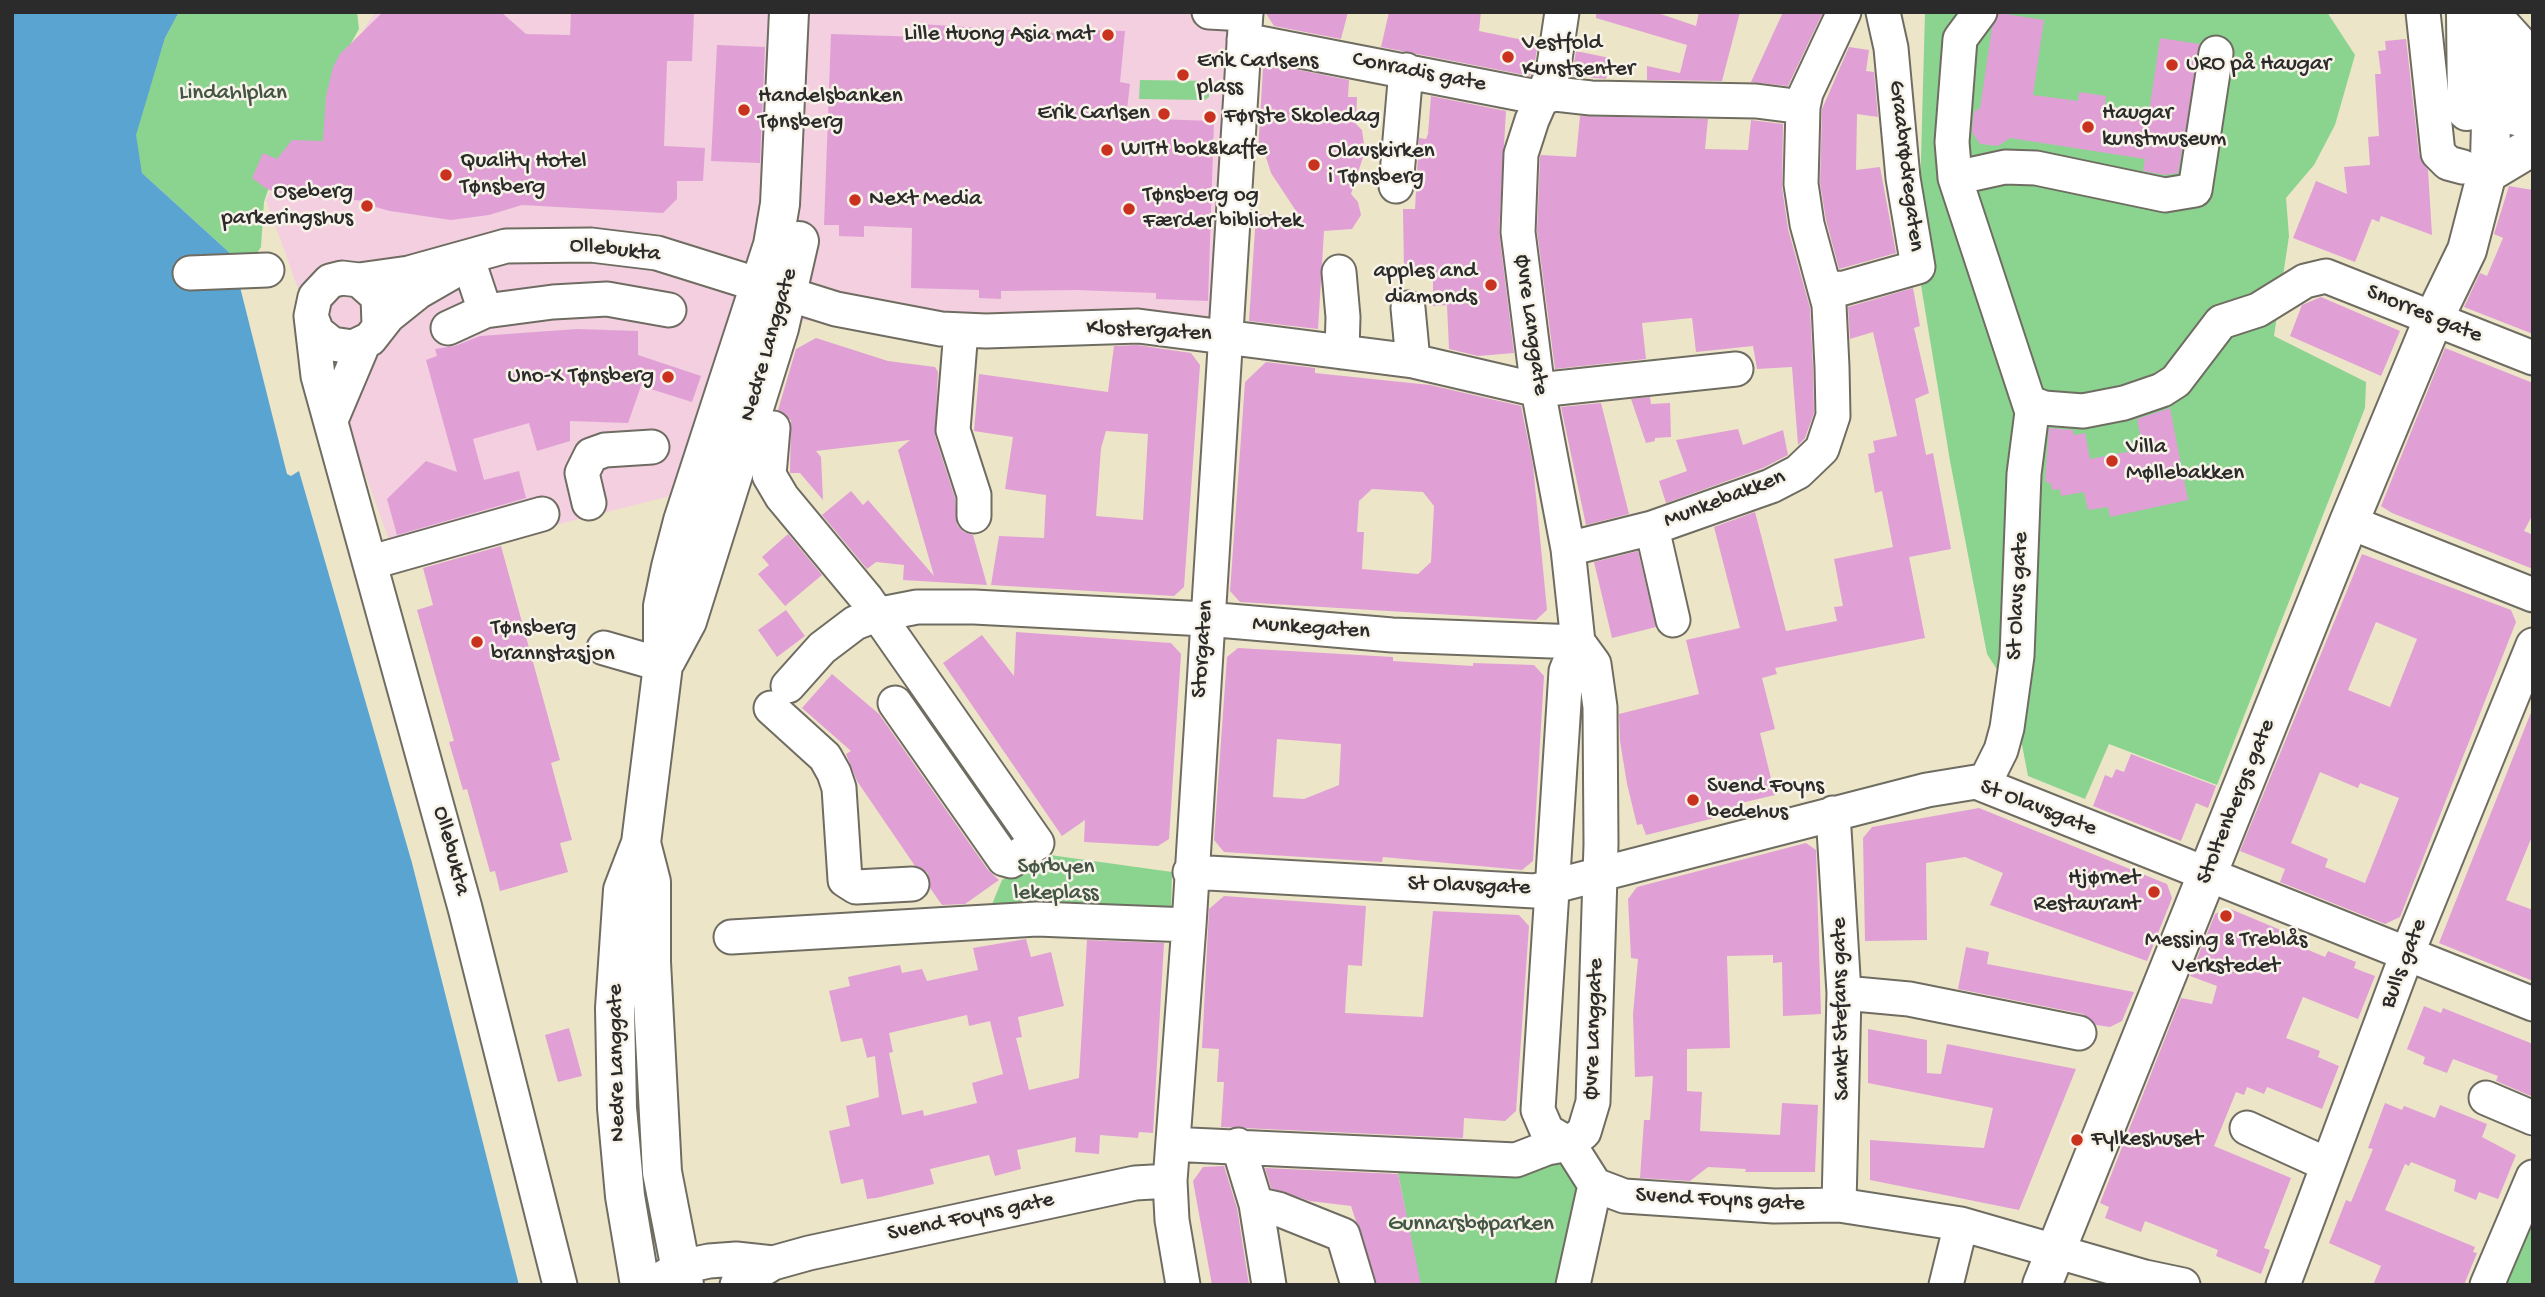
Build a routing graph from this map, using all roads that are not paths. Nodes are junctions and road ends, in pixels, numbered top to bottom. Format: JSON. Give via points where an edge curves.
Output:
{"nodes":[{"id":1,"x":789,"y":12,"type":"edge"},
{"id":2,"x":814,"y":12,"type":"edge"},
{"id":3,"x":1209,"y":12,"type":"edge"},
{"id":4,"x":1562,"y":12,"type":"edge"},
{"id":5,"x":1844,"y":12,"type":"edge"},
{"id":6,"x":1883,"y":12,"type":"edge"},
{"id":7,"x":1980,"y":12,"type":"edge"},
{"id":8,"x":2423,"y":12,"type":"edge"},
{"id":9,"x":2485,"y":14,"type":"edge"},
{"id":10,"x":1245,"y":22,"type":"edge"},
{"id":11,"x":1962,"y":26,"type":"edge"},
{"id":12,"x":2216,"y":53,"type":"dead end"},
{"id":13,"x":2533,"y":61,"type":"edge"},
{"id":14,"x":1406,"y":70,"type":"junction"},
{"id":15,"x":2533,"y":86,"type":"edge"},
{"id":16,"x":2484,"y":94,"type":"junction"},
{"id":17,"x":1542,"y":97,"type":"junction"},
{"id":18,"x":1803,"y":107,"type":"junction"},
{"id":19,"x":2533,"y":120,"type":"edge"},
{"id":20,"x":2533,"y":146,"type":"edge"},
{"id":21,"x":2476,"y":170,"type":"junction"},
{"id":22,"x":1955,"y":178,"type":"junction"},
{"id":23,"x":1396,"y":186,"type":"dead end"},
{"id":24,"x":506,"y":246,"type":"junction"},
{"id":25,"x":469,"y":263,"type":"junction"},
{"id":26,"x":267,"y":270,"type":"dead end"},
{"id":27,"x":190,"y":272,"type":"dead end"},
{"id":28,"x":1339,"y":272,"type":"dead end"},
{"id":29,"x":359,"y":280,"type":"junction"},
{"id":30,"x":1825,"y":289,"type":"junction"},
{"id":31,"x":774,"y":290,"type":"junction"},
{"id":32,"x":1408,"y":308,"type":"dead end"},
{"id":33,"x":669,"y":310,"type":"dead end"},
{"id":34,"x":485,"y":311,"type":"junction"},
{"id":35,"x":311,"y":316,"type":"junction"},
{"id":36,"x":2433,"y":320,"type":"junction"},
{"id":37,"x":448,"y":328,"type":"dead end"},
{"id":38,"x":961,"y":330,"type":"junction"},
{"id":39,"x":372,"y":334,"type":"junction"},
{"id":40,"x":1225,"y":336,"type":"junction"},
{"id":41,"x":1342,"y":352,"type":"junction"},
{"id":42,"x":2533,"y":358,"type":"edge"},
{"id":43,"x":1413,"y":361,"type":"junction"},
{"id":44,"x":1737,"y":369,"type":"dead end"},
{"id":45,"x":1538,"y":390,"type":"junction"},
{"id":46,"x":2032,"y":403,"type":"junction"},
{"id":47,"x":331,"y":420,"type":"junction"},
{"id":48,"x":773,"y":428,"type":"dead end"},
{"id":49,"x":652,"y":447,"type":"dead end"},
{"id":50,"x":589,"y":503,"type":"dead end"},
{"id":51,"x":542,"y":514,"type":"dead end"},
{"id":52,"x":974,"y":516,"type":"dead end"},
{"id":53,"x":2349,"y":522,"type":"junction"},
{"id":54,"x":1651,"y":528,"type":"junction"},
{"id":55,"x":1567,"y":549,"type":"junction"},
{"id":56,"x":372,"y":562,"type":"junction"},
{"id":57,"x":2533,"y":595,"type":"edge"},
{"id":58,"x":876,"y":615,"type":"junction"},
{"id":59,"x":1206,"y":619,"type":"junction"},
{"id":60,"x":1673,"y":620,"type":"dead end"},
{"id":61,"x":1578,"y":642,"type":"junction"},
{"id":62,"x":2533,"y":645,"type":"edge"},
{"id":63,"x":604,"y":648,"type":"dead end"},
{"id":64,"x":663,"y":665,"type":"junction"},
{"id":65,"x":895,"y":703,"type":"dead end"},
{"id":66,"x":1984,"y":784,"type":"junction"},
{"id":67,"x":1833,"y":813,"type":"junction"},
{"id":68,"x":641,"y":843,"type":"junction"},
{"id":69,"x":1190,"y":872,"type":"junction"},
{"id":70,"x":1600,"y":873,"type":"junction"},
{"id":71,"x":2208,"y":876,"type":"junction"},
{"id":72,"x":912,"y":884,"type":"dead end"},
{"id":73,"x":1554,"y":886,"type":"junction"},
{"id":74,"x":1189,"y":925,"type":"junction"},
{"id":75,"x":732,"y":937,"type":"dead end"},
{"id":76,"x":2407,"y":954,"type":"junction"},
{"id":77,"x":1844,"y":993,"type":"junction"},
{"id":78,"x":2533,"y":1004,"type":"edge"},
{"id":79,"x":2079,"y":1033,"type":"dead end"},
{"id":80,"x":2486,"y":1098,"type":"dead end"},
{"id":81,"x":2533,"y":1118,"type":"edge"},
{"id":82,"x":2247,"y":1128,"type":"dead end"},
{"id":83,"x":1569,"y":1144,"type":"junction"},
{"id":84,"x":1190,"y":1145,"type":"dead end"},
{"id":85,"x":1238,"y":1145,"type":"junction"},
{"id":86,"x":2326,"y":1164,"type":"junction"},
{"id":87,"x":2533,"y":1177,"type":"edge"},
{"id":88,"x":1170,"y":1181,"type":"junction"},
{"id":89,"x":1595,"y":1185,"type":"junction"},
{"id":90,"x":1256,"y":1204,"type":"junction"},
{"id":91,"x":1839,"y":1205,"type":"junction"},
{"id":92,"x":1961,"y":1224,"type":"junction"},
{"id":93,"x":773,"y":1263,"type":"junction"},
{"id":94,"x":2048,"y":1268,"type":"edge"},
{"id":95,"x":672,"y":1279,"type":"edge"},
{"id":96,"x":560,"y":1285,"type":"edge"},
{"id":97,"x":640,"y":1285,"type":"edge"},
{"id":98,"x":737,"y":1285,"type":"edge"},
{"id":99,"x":1183,"y":1285,"type":"edge"},
{"id":100,"x":1269,"y":1285,"type":"edge"},
{"id":101,"x":1358,"y":1285,"type":"edge"},
{"id":102,"x":1573,"y":1285,"type":"edge"},
{"id":103,"x":1946,"y":1285,"type":"edge"},
{"id":104,"x":2183,"y":1285,"type":"edge"},
{"id":105,"x":2283,"y":1285,"type":"edge"},
{"id":106,"x":2487,"y":1285,"type":"edge"}],
"edges":[{"from":1,"to":31,"type":"main road","name":"Nedre Langgate"},
{"from":2,"to":31,"type":"main road","name":"Nedre Langgate","via":[[801,228]]},
{"from":3,"to":10,"type":"street","name":"Conradis gate"},
{"from":4,"to":17,"type":"street","name":"Øvre Langgate","via":[[1553,72]]},
{"from":5,"to":18,"type":"street","name":"Munkebakken"},
{"from":6,"to":30,"type":"street","name":"Graabrødregaten","via":[[1918,267],[1844,289]]},
{"from":7,"to":11,"type":"street"},
{"from":8,"to":21,"type":"street","via":[[2438,153],[2448,163]]},
{"from":9,"to":13,"type":"main road"},
{"from":9,"to":16,"type":"main road","name":"Stoltenbergs gate"},
{"from":10,"to":14,"type":"street","name":"Conradis gate"},
{"from":10,"to":40,"type":"street","name":"Storgaten"},
{"from":11,"to":22,"type":"street","via":[[1952,142]]},
{"from":12,"to":22,"type":"street","via":[[2195,190],[2165,195],[2036,168],[2005,167]]},
{"from":14,"to":17,"type":"street","name":"Conradis gate"},
{"from":14,"to":23,"type":"street"},
{"from":15,"to":16,"type":"main road"},
{"from":16,"to":19,"type":"main road"},
{"from":16,"to":21,"type":"main road","name":"Stoltenbergs gate"},
{"from":17,"to":18,"type":"street","name":"Conradis gate","via":[[1756,101]]},
{"from":17,"to":45,"type":"street","name":"Øvre Langgate","via":[[1521,154],[1518,232]]},
{"from":18,"to":30,"type":"street","name":"Munkebakken","via":[[1801,184]]},
{"from":20,"to":21,"type":"main road"},
{"from":21,"to":36,"type":"main road","name":"Stoltenbergs gate","via":[[2467,250]]},
{"from":22,"to":46,"type":"street"},
{"from":24,"to":25,"type":"street","name":"Ollebukta"},
{"from":24,"to":29,"type":"street","name":"Ollebukta","via":[[409,273]]},
{"from":24,"to":31,"type":"street","name":"Ollebukta","via":[[591,245],[657,253]]},
{"from":25,"to":34,"type":"street"},
{"from":25,"to":39,"type":"street","name":"Ollebukta","via":[[418,292]]},
{"from":26,"to":27,"type":"street"},
{"from":28,"to":41,"type":"street"},
{"from":29,"to":35,"type":"street","name":"Ollebukta","via":[[342,278],[324,286],[315,297]]},
{"from":29,"to":39,"type":"street","via":[[378,298],[381,309]]},
{"from":30,"to":54,"type":"street","name":"Munkebakken","via":[[1833,416],[1822,449],[1798,472],[1771,486]]},
{"from":31,"to":38,"type":"street","name":"Klostergaten","via":[[871,317]]},
{"from":31,"to":64,"type":"main road","name":"Nedre Langgate","via":[[680,533],[663,606]]},
{"from":32,"to":43,"type":"street"},
{"from":33,"to":34,"type":"street","via":[[607,299]]},
{"from":34,"to":37,"type":"street"},
{"from":35,"to":39,"type":"street","via":[[317,332],[332,344],[346,348]]},
{"from":35,"to":47,"type":"street","name":"Ollebukta","via":[[318,376]]},
{"from":36,"to":42,"type":"street","name":"Snorres gate"},
{"from":36,"to":46,"type":"street","name":"Snorres gate","via":[[2326,276],[2315,278],[2258,310],[2221,322],[2176,381],[2162,390],[2083,411]]},
{"from":36,"to":53,"type":"main road","name":"Stoltenbergs gate"},
{"from":38,"to":40,"type":"street","name":"Klostergaten","via":[[1138,326]]},
{"from":38,"to":52,"type":"street","via":[[953,430],[974,495]]},
{"from":39,"to":47,"type":"street","name":"Ollebukta"},
{"from":40,"to":41,"type":"street","name":"Klostergaten"},
{"from":40,"to":59,"type":"street","name":"Storgaten"},
{"from":41,"to":43,"type":"street","name":"Klostergaten"},
{"from":43,"to":45,"type":"street","name":"Klostergaten"},
{"from":44,"to":45,"type":"street","name":"Klostergaten"},
{"from":45,"to":55,"type":"street","name":"Øvre Langgate"},
{"from":46,"to":66,"type":"street","name":"St Olavs gate","via":[[2024,474],[2017,656],[2001,750]]},
{"from":47,"to":56,"type":"street","name":"Ollebukta"},
{"from":48,"to":58,"type":"street","via":[[769,475]]},
{"from":49,"to":50,"type":"street","via":[[605,450],[591,456],[582,473]]},
{"from":51,"to":56,"type":"street"},
{"from":53,"to":57,"type":"street"},
{"from":53,"to":71,"type":"main road","name":"Stoltenbergs gate"},
{"from":54,"to":55,"type":"street","name":"Munkebakken"},
{"from":54,"to":60,"type":"street"},
{"from":55,"to":61,"type":"street","name":"Øvre Langgate"},
{"from":56,"to":96,"type":"street","name":"Ollebukta"},
{"from":58,"to":59,"type":"street","name":"Munkegaten","via":[[917,607],[974,607]]},
{"from":58,"to":65,"type":"street","via":[[1037,843],[1011,861],[1004,859]]},
{"from":58,"to":72,"type":"street","name":"Munkegaten","via":[[855,623],[822,648],[779,697],[834,773],[845,880],[856,887]]},
{"from":59,"to":61,"type":"street","name":"Munkegaten","via":[[1392,635]]},
{"from":59,"to":69,"type":"street","name":"Storgaten"},
{"from":61,"to":70,"type":"street","name":"Øvre Langgate","via":[[1594,664],[1600,707]]},
{"from":61,"to":73,"type":"street","name":"Øvre Langgate","via":[[1566,671]]},
{"from":62,"to":76,"type":"street","name":"Bulls gate"},
{"from":63,"to":64,"type":"street"},
{"from":64,"to":68,"type":"main road","name":"Nedre Langgate"},
{"from":66,"to":67,"type":"street","name":"St Olavsgate","via":[[1927,790]]},
{"from":66,"to":71,"type":"street","name":"St Olavsgate"},
{"from":67,"to":70,"type":"street","name":"St Olavsgate"},
{"from":67,"to":77,"type":"street","name":"Sankt Stefans gate"},
{"from":68,"to":95,"type":"main road","name":"Nedre Langgate","via":[[652,882],[651,962]]},
{"from":68,"to":97,"type":"main road","name":"Nedre Langgate","via":[[623,890],[615,1031],[621,1157]]},
{"from":69,"to":73,"type":"street","name":"St Olavsgate","via":[[1486,890],[1535,891]]},
{"from":69,"to":74,"type":"street","name":"Storgaten"},
{"from":70,"to":73,"type":"street","name":"St Olavsgate"},
{"from":70,"to":83,"type":"street","name":"Øvre Langgate","via":[[1593,1102],[1584,1132]]},
{"from":71,"to":76,"type":"street","name":"St Olavsgate"},
{"from":71,"to":94,"type":"main road","name":"Stoltenbergs gate"},
{"from":73,"to":83,"type":"street","name":"Øvre Langgate","via":[[1538,1110],[1547,1131]]},
{"from":74,"to":75,"type":"street","via":[[1037,919]]},
{"from":74,"to":88,"type":"street","name":"Storgaten"},
{"from":76,"to":78,"type":"street","name":"St Olavsgate"},
{"from":76,"to":86,"type":"street","name":"Bulls gate"},
{"from":77,"to":79,"type":"street","via":[[1909,999]]},
{"from":77,"to":91,"type":"street","name":"Sankt Stefans gate"},
{"from":80,"to":81,"type":"street"},
{"from":82,"to":86,"type":"street"},
{"from":83,"to":85,"type":"street","via":[[1516,1160]]},
{"from":83,"to":89,"type":"street"},
{"from":84,"to":85,"type":"street"},
{"from":85,"to":90,"type":"street"},
{"from":86,"to":105,"type":"street","name":"Bulls gate"},
{"from":87,"to":106,"type":"street"},
{"from":88,"to":93,"type":"street","name":"Svend Foyns gate","via":[[1126,1185]]},
{"from":88,"to":99,"type":"street","name":"Storgaten"},
{"from":89,"to":91,"type":"street","name":"Svend Foyns gate","via":[[1624,1196]]},
{"from":89,"to":102,"type":"street"},
{"from":90,"to":100,"type":"street"},
{"from":90,"to":101,"type":"street","via":[[1343,1235]]},
{"from":91,"to":92,"type":"street","name":"Svend Foyns gate"},
{"from":92,"to":94,"type":"street","name":"Svend Foyns gate","via":[[2015,1237]]},
{"from":92,"to":103,"type":"street"},
{"from":93,"to":95,"type":"street","name":"Svend Foyns gate","via":[[736,1259]]},
{"from":93,"to":98,"type":"street","name":"Svend Foyns gate"},
{"from":94,"to":104,"type":"street","name":"Svend Foyns gate"}]}
